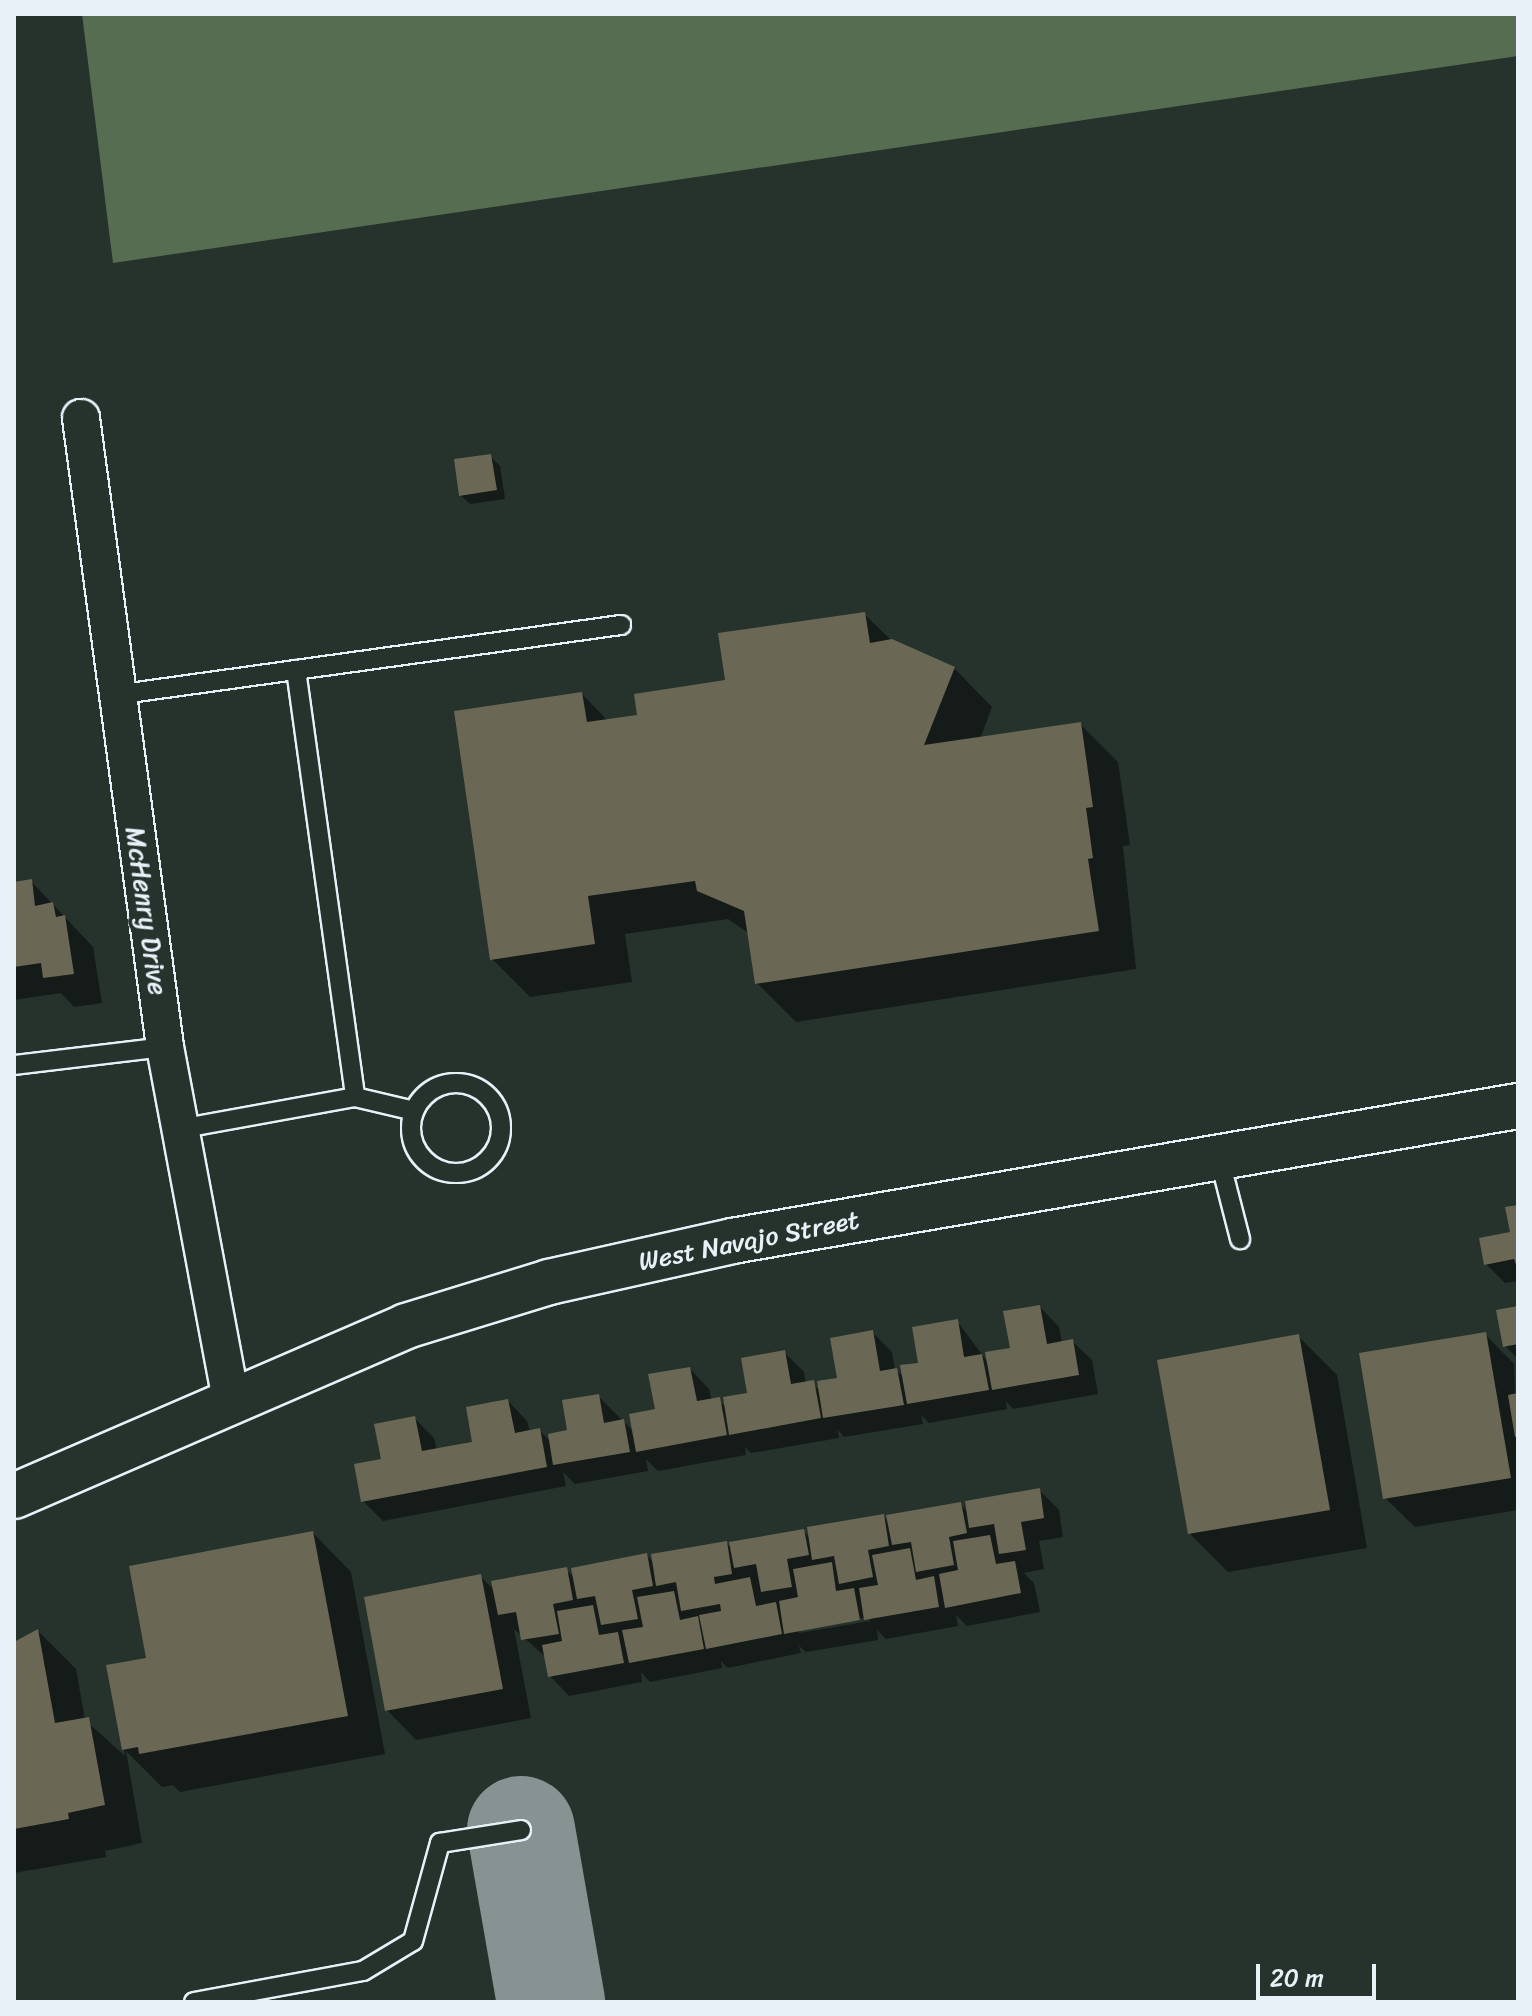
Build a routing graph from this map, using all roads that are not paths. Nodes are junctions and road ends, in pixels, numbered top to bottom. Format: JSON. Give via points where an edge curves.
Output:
{"nodes":[{"id":1,"x":81,"y":418,"type":"dead end"},
{"id":2,"x":621,"y":625,"type":"dead end"},
{"id":3,"x":296,"y":670,"type":"junction"},
{"id":4,"x":115,"y":695,"type":"junction"},
{"id":5,"x":165,"y":1047,"type":"junction"},
{"id":6,"x":14,"y":1065,"type":"edge"},
{"id":7,"x":355,"y":1097,"type":"junction"},
{"id":8,"x":1518,"y":1106,"type":"edge"},
{"id":9,"x":414,"y":1111,"type":"junction"},
{"id":10,"x":179,"y":1129,"type":"junction"},
{"id":11,"x":1219,"y":1157,"type":"junction"},
{"id":12,"x":1240,"y":1239,"type":"dead end"},
{"id":13,"x":231,"y":1400,"type":"junction"},
{"id":14,"x":14,"y":1496,"type":"edge"},
{"id":15,"x":521,"y":1830,"type":"dead end"},
{"id":16,"x":194,"y":2002,"type":"edge"}],
"edges":[{"from":1,"to":4,"type":"street","name":"McHenry Drive"},
{"from":2,"to":3,"type":"lane"},
{"from":3,"to":4,"type":"lane"},
{"from":3,"to":7,"type":"lane"},
{"from":4,"to":5,"type":"street","name":"McHenry Drive"},
{"from":5,"to":6,"type":"lane"},
{"from":5,"to":10,"type":"street","name":"McHenry Drive"},
{"from":7,"to":9,"type":"lane"},
{"from":7,"to":10,"type":"lane"},
{"from":8,"to":11,"type":"street","name":"West Navajo Street"},
{"from":9,"to":9,"type":"lane","via":[[438,1085],[459,1082],[479,1088],[502,1120],[500,1140],[490,1159],[473,1170],[453,1174],[433,1168],[418,1154],[410,1136]]},
{"from":10,"to":13,"type":"street","name":"McHenry Drive"},
{"from":11,"to":12,"type":"lane"},
{"from":11,"to":13,"type":"street","name":"West Navajo Street","via":[[732,1241],[549,1282],[406,1326]]},
{"from":13,"to":14,"type":"street","name":"West Navajo Street"},
{"from":15,"to":16,"type":"lane","via":[[440,1843],[413,1941],[363,1971]]}]}
